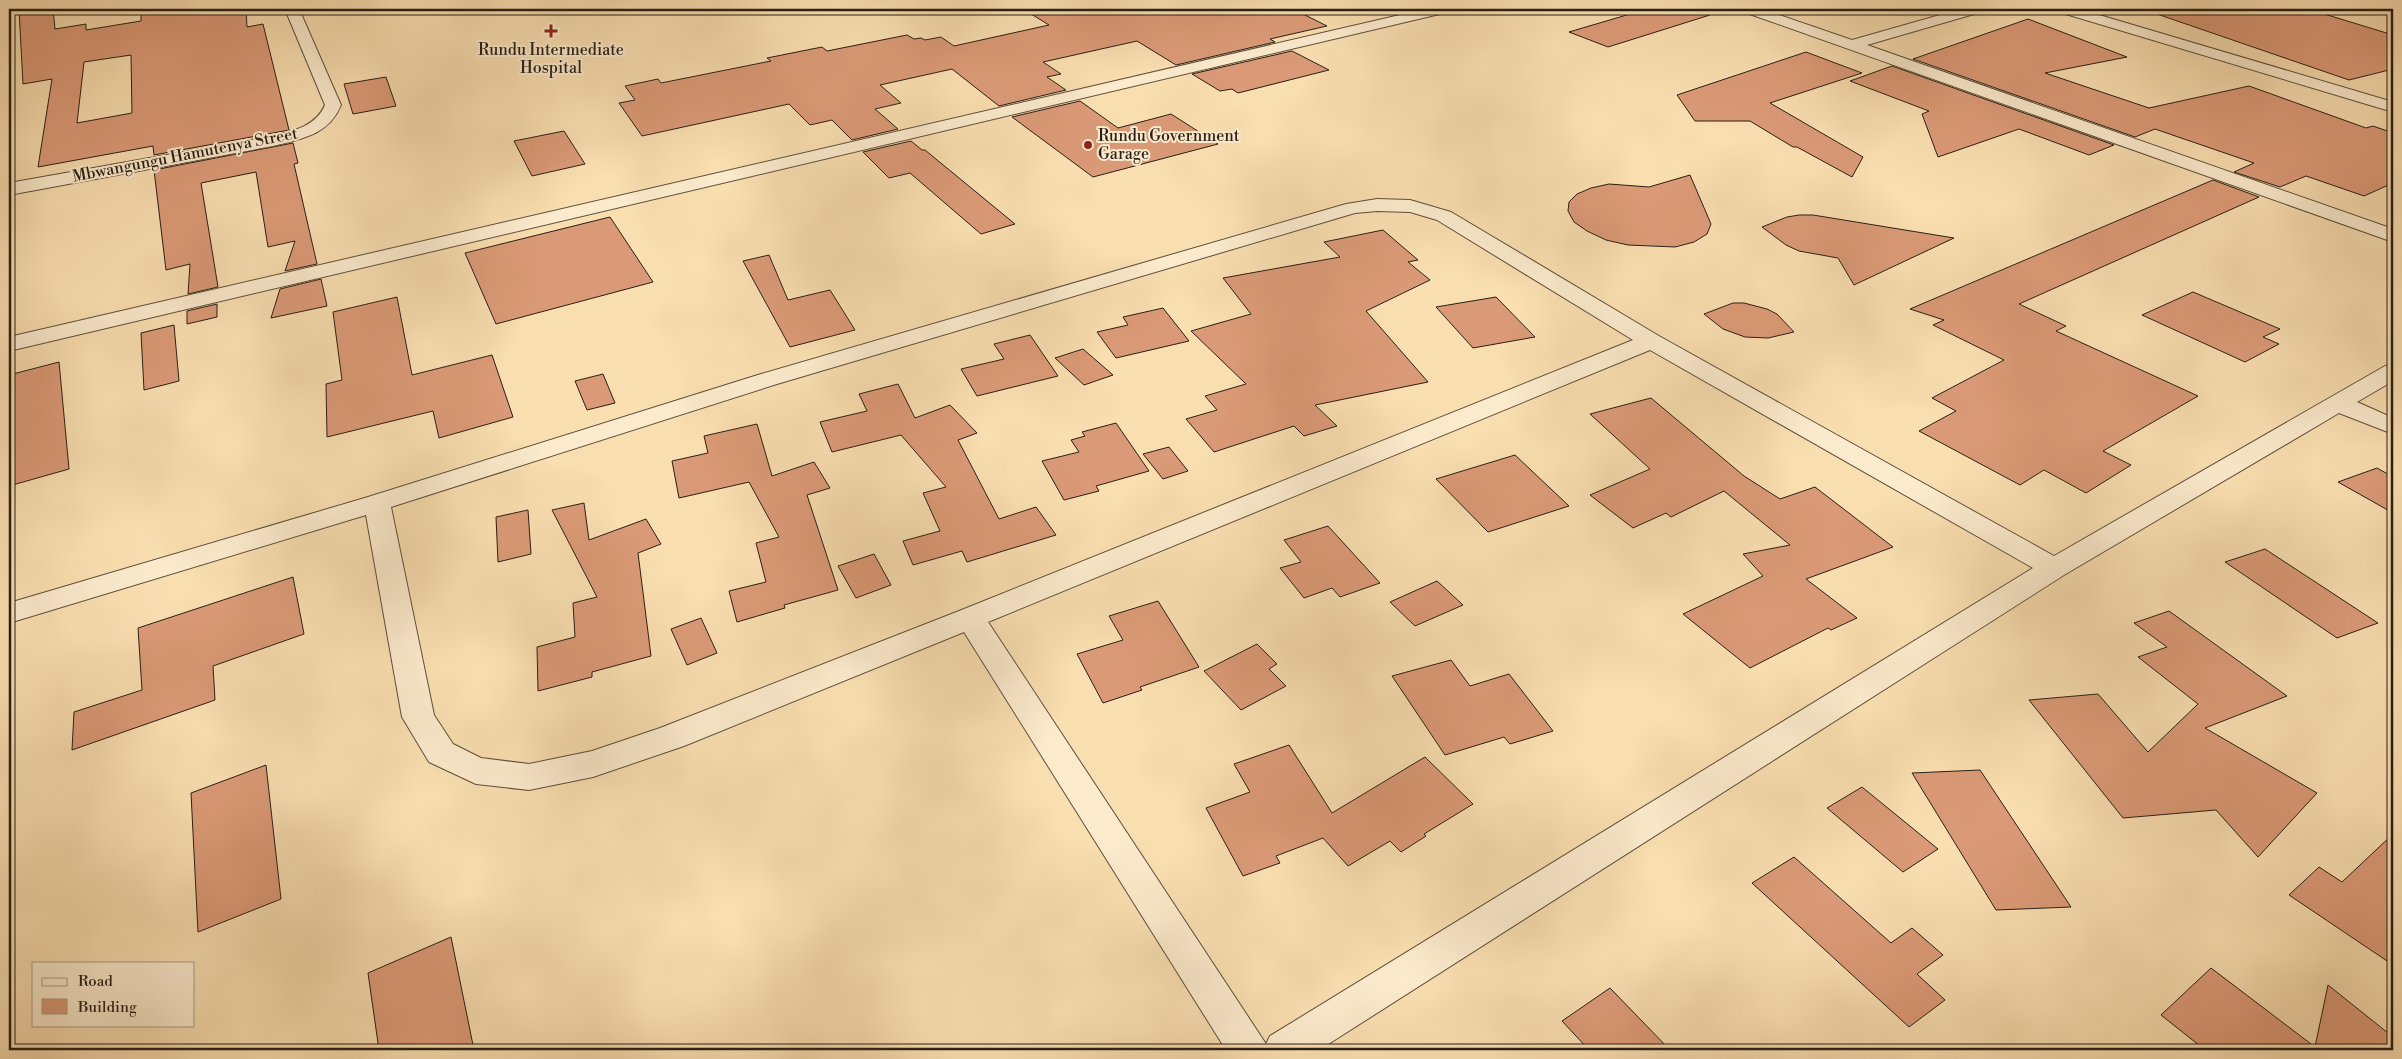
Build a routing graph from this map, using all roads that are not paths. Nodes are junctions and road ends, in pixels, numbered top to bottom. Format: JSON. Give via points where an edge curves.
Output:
{"nodes":[{"id":1,"x":292,"y":9,"type":"edge"},
{"id":2,"x":1444,"y":9,"type":"edge"},
{"id":3,"x":1749,"y":9,"type":"edge"},
{"id":4,"x":1976,"y":9,"type":"edge"},
{"id":5,"x":2064,"y":9,"type":"edge"},
{"id":6,"x":2383,"y":9,"type":"edge"},
{"id":7,"x":2393,"y":11,"type":"edge"},
{"id":8,"x":1852,"y":45,"type":"junction"},
{"id":9,"x":2393,"y":107,"type":"edge"},
{"id":10,"x":9,"y":188,"type":"edge"},
{"id":11,"x":2393,"y":236,"type":"edge"},
{"id":12,"x":1651,"y":341,"type":"junction"},
{"id":13,"x":9,"y":344,"type":"edge"},
{"id":14,"x":2393,"y":371,"type":"edge"},
{"id":15,"x":2338,"y":403,"type":"junction"},
{"id":16,"x":2393,"y":427,"type":"edge"},
{"id":17,"x":377,"y":503,"type":"junction"},
{"id":18,"x":2054,"y":568,"type":"junction"},
{"id":19,"x":9,"y":613,"type":"edge"},
{"id":20,"x":970,"y":618,"type":"junction"},
{"id":21,"x":1249,"y":1050,"type":"edge"},
{"id":22,"x":1284,"y":1050,"type":"edge"}],
"edges":[{"from":1,"to":10,"type":"street","name":"Mbwangungu Hamutenya Street","via":[[334,106],[331,115],[321,125],[274,141]]},
{"from":2,"to":13,"type":"street"},
{"from":3,"to":8,"type":"street"},
{"from":4,"to":8,"type":"street"},
{"from":5,"to":9,"type":"street"},
{"from":6,"to":7,"type":"street"},
{"from":8,"to":11,"type":"street"},
{"from":12,"to":17,"type":"street","via":[[1444,216],[1424,208],[1379,203],[1352,208],[769,380]]},
{"from":12,"to":18,"type":"street"},
{"from":12,"to":20,"type":"street"},
{"from":14,"to":15,"type":"street"},
{"from":15,"to":16,"type":"street"},
{"from":15,"to":18,"type":"street"},
{"from":17,"to":19,"type":"street"},
{"from":17,"to":20,"type":"street","via":[[418,717],[441,753],[476,771],[529,777],[593,764]]},
{"from":18,"to":22,"type":"street"},
{"from":20,"to":21,"type":"street"}]}
